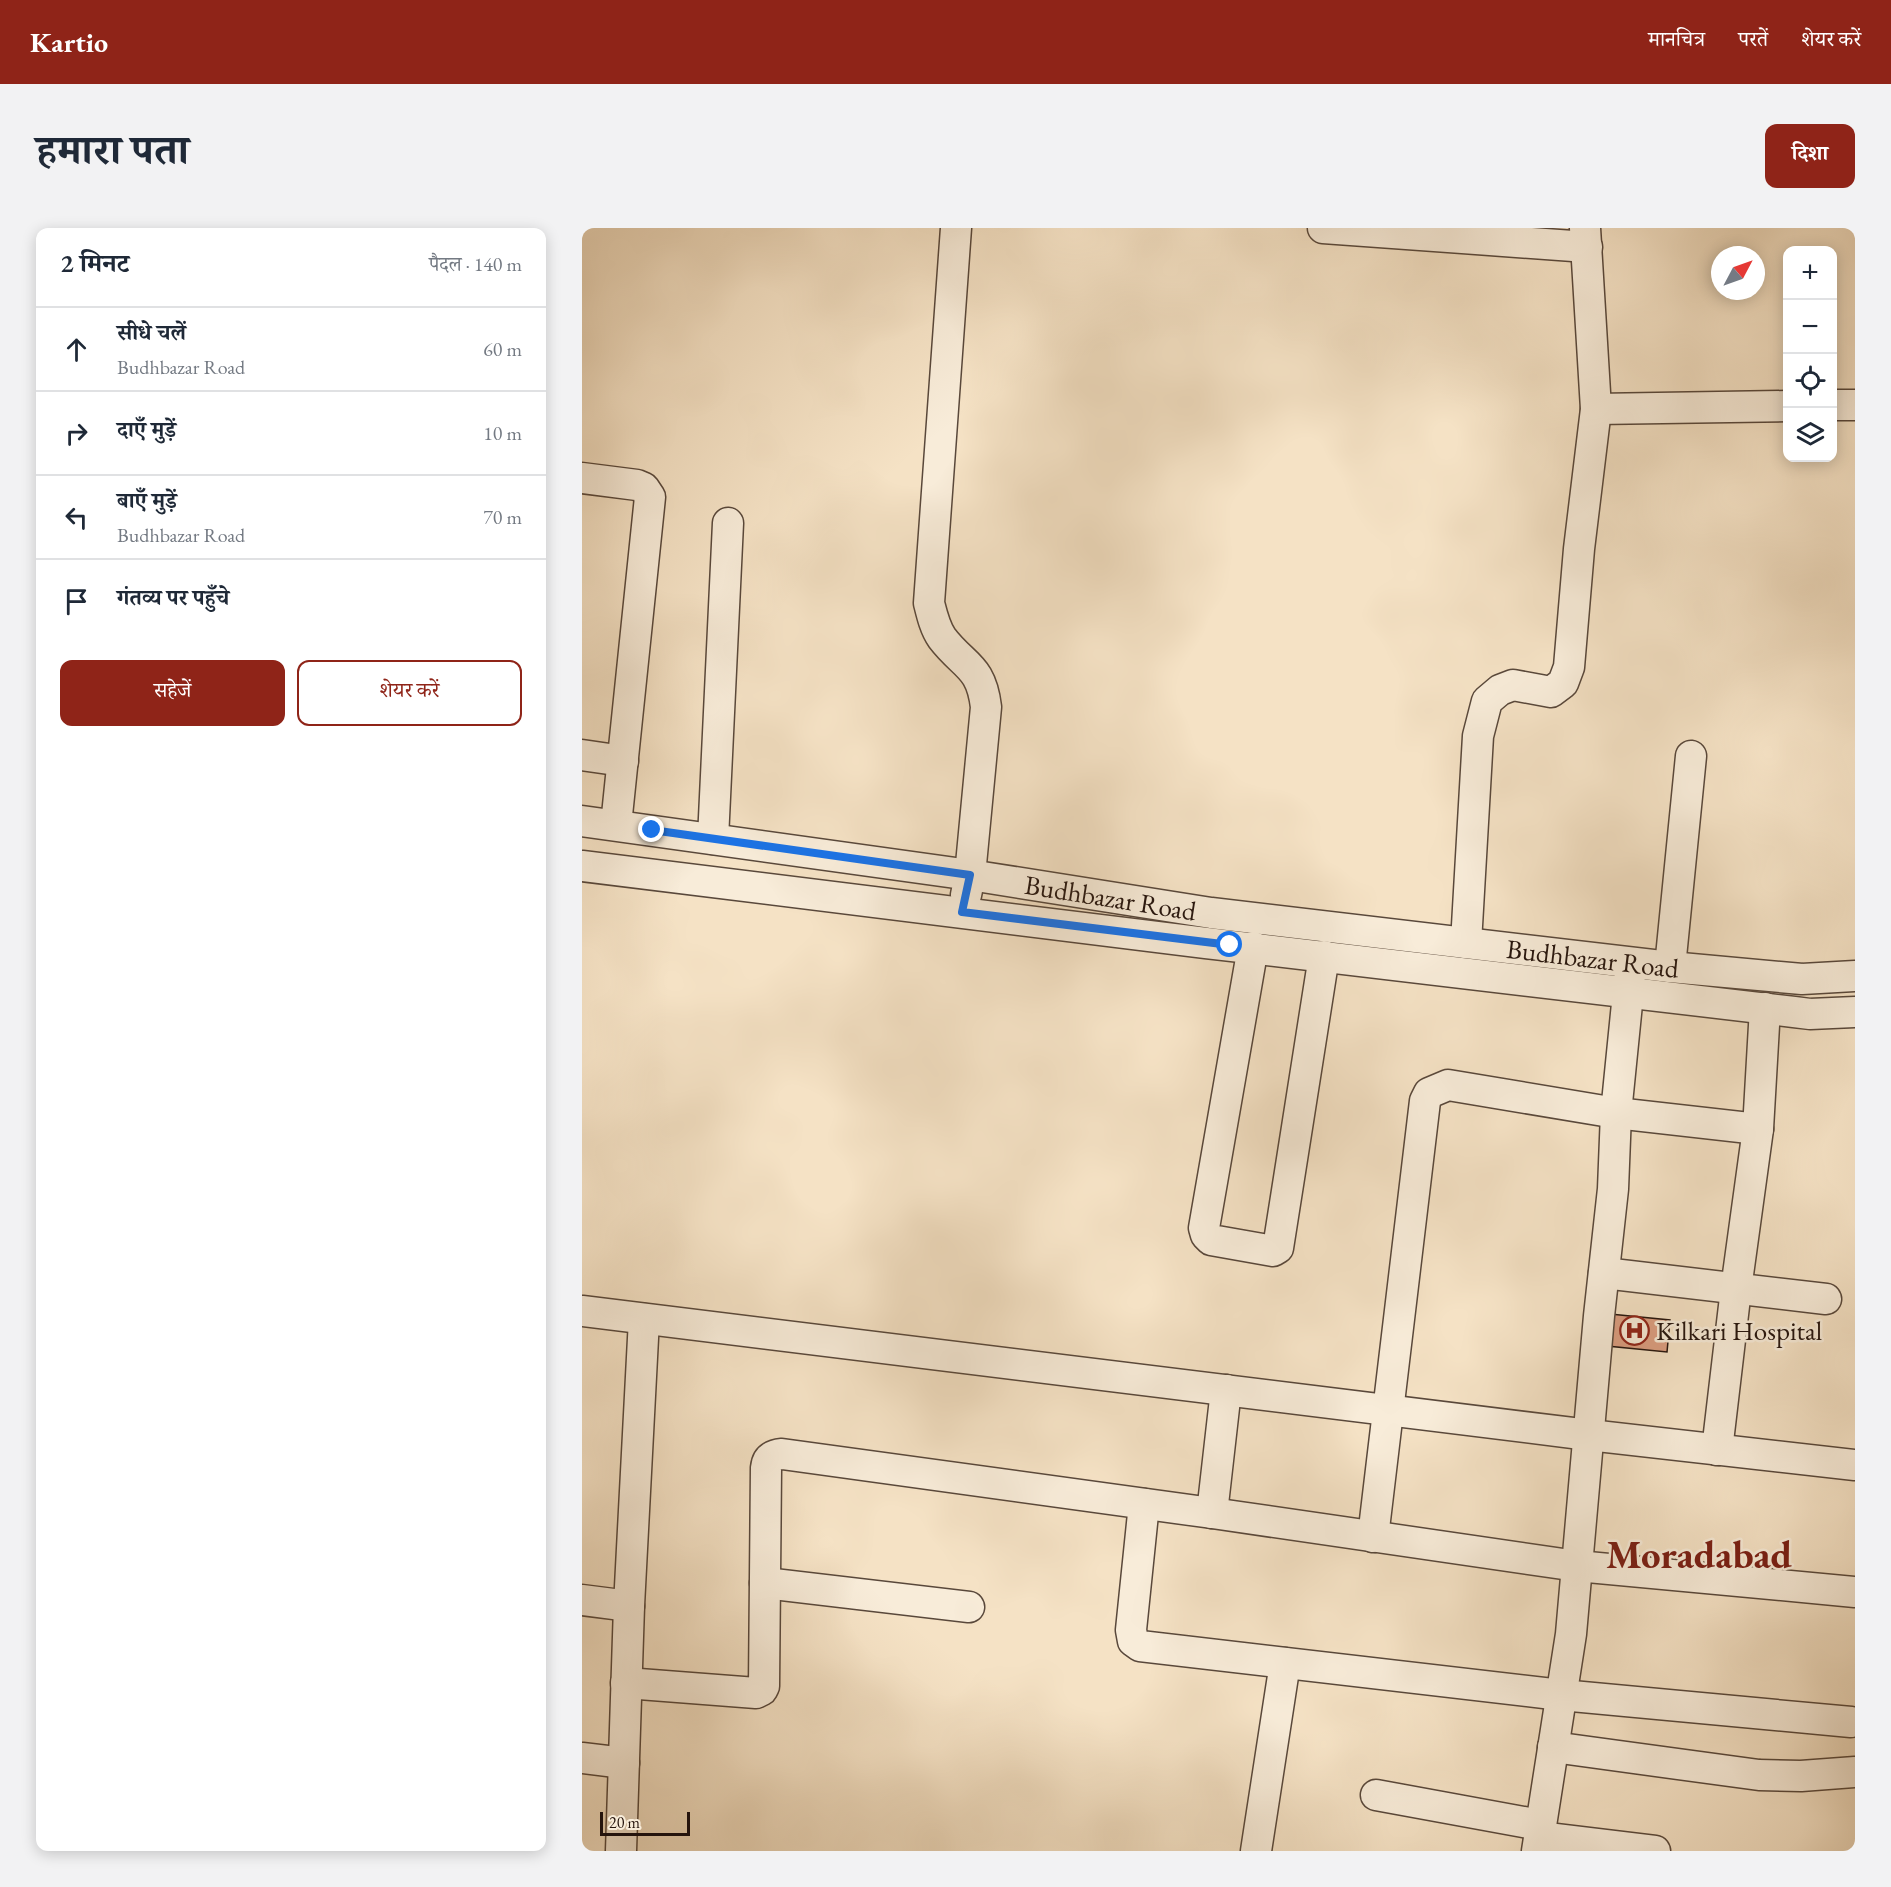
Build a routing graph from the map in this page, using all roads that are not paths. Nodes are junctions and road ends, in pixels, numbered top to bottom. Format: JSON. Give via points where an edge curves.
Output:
{"nodes":[{"id":1,"x":956,"y":228,"type":"edge"},
{"id":2,"x":1326,"y":228,"type":"edge"},
{"id":3,"x":1586,"y":237,"type":"edge"},
{"id":4,"x":1837,"y":405,"type":"edge"},
{"id":5,"x":1855,"y":405,"type":"edge"},
{"id":6,"x":1783,"y":406,"type":"edge"},
{"id":7,"x":1596,"y":409,"type":"junction"},
{"id":8,"x":582,"y":478,"type":"edge"},
{"id":9,"x":728,"y":523,"type":"dead end"},
{"id":10,"x":582,"y":755,"type":"edge"},
{"id":11,"x":1691,"y":756,"type":"dead end"},
{"id":12,"x":622,"y":761,"type":"junction"},
{"id":13,"x":582,"y":821,"type":"edge"},
{"id":14,"x":616,"y":825,"type":"junction"},
{"id":15,"x":703,"y":837,"type":"junction"},
{"id":16,"x":582,"y":866,"type":"edge"},
{"id":17,"x":970,"y":875,"type":"junction"},
{"id":18,"x":686,"y":879,"type":"junction"},
{"id":19,"x":962,"y":912,"type":"junction"},
{"id":20,"x":1477,"y":944,"type":"junction"},
{"id":21,"x":1253,"y":947,"type":"junction"},
{"id":22,"x":1324,"y":956,"type":"junction"},
{"id":23,"x":1631,"y":962,"type":"junction"},
{"id":24,"x":1670,"y":967,"type":"junction"},
{"id":25,"x":1484,"y":975,"type":"junction"},
{"id":26,"x":1855,"y":976,"type":"edge"},
{"id":27,"x":1793,"y":979,"type":"junction"},
{"id":28,"x":1629,"y":992,"type":"junction"},
{"id":29,"x":1779,"y":1010,"type":"junction"},
{"id":30,"x":1855,"y":1012,"type":"edge"},
{"id":31,"x":1616,"y":1113,"type":"junction"},
{"id":32,"x":1758,"y":1129,"type":"junction"},
{"id":33,"x":1604,"y":1273,"type":"junction"},
{"id":34,"x":1736,"y":1289,"type":"junction"},
{"id":35,"x":1826,"y":1299,"type":"dead end"},
{"id":36,"x":582,"y":1311,"type":"edge"},
{"id":37,"x":644,"y":1319,"type":"junction"},
{"id":38,"x":1226,"y":1390,"type":"junction"},
{"id":39,"x":1389,"y":1410,"type":"junction"},
{"id":40,"x":1589,"y":1435,"type":"junction"},
{"id":41,"x":1717,"y":1450,"type":"junction"},
{"id":42,"x":1855,"y":1466,"type":"edge"},
{"id":43,"x":1144,"y":1504,"type":"junction"},
{"id":44,"x":1212,"y":1513,"type":"junction"},
{"id":45,"x":1373,"y":1537,"type":"junction"},
{"id":46,"x":1577,"y":1566,"type":"junction"},
{"id":47,"x":765,"y":1582,"type":"junction"},
{"id":48,"x":1855,"y":1592,"type":"edge"},
{"id":49,"x":582,"y":1600,"type":"edge"},
{"id":50,"x":629,"y":1606,"type":"junction"},
{"id":51,"x":969,"y":1607,"type":"dead end"},
{"id":52,"x":1285,"y":1663,"type":"junction"},
{"id":53,"x":626,"y":1683,"type":"junction"},
{"id":54,"x":1561,"y":1695,"type":"junction"},
{"id":55,"x":1851,"y":1722,"type":"dead end"},
{"id":56,"x":1553,"y":1747,"type":"junction"},
{"id":57,"x":582,"y":1758,"type":"edge"},
{"id":58,"x":624,"y":1762,"type":"junction"},
{"id":59,"x":1855,"y":1772,"type":"edge"},
{"id":60,"x":1376,"y":1795,"type":"dead end"},
{"id":61,"x":1539,"y":1838,"type":"edge"},
{"id":62,"x":621,"y":1851,"type":"edge"},
{"id":63,"x":1257,"y":1851,"type":"edge"},
{"id":64,"x":1655,"y":1851,"type":"edge"}],
"edges":[{"from":1,"to":17,"type":"street","via":[[929,603],[942,637],[978,675],[984,690],[986,706]]},
{"from":2,"to":3,"type":"street"},
{"from":3,"to":7,"type":"street"},
{"from":4,"to":5,"type":"street"},
{"from":6,"to":7,"type":"street"},
{"from":7,"to":20,"type":"street","via":[[1569,667],[1563,683],[1551,692],[1513,686],[1500,690],[1486,701],[1478,736]]},
{"from":8,"to":12,"type":"street","via":[[637,485],[650,497]]},
{"from":9,"to":15,"type":"street"},
{"from":10,"to":12,"type":"street"},
{"from":11,"to":24,"type":"street"},
{"from":12,"to":14,"type":"street"},
{"from":13,"to":14,"type":"street","name":"Budhbazar Road"},
{"from":14,"to":15,"type":"street","name":"Budhbazar Road"},
{"from":15,"to":17,"type":"street","name":"Budhbazar Road"},
{"from":15,"to":18,"type":"street"},
{"from":16,"to":18,"type":"street","name":"Budhbazar Road"},
{"from":17,"to":19,"type":"street"},
{"from":17,"to":20,"type":"street","name":"Budhbazar Road","via":[[1211,913]]},
{"from":18,"to":19,"type":"street","name":"Budhbazar Road"},
{"from":19,"to":21,"type":"street","name":"Budhbazar Road"},
{"from":20,"to":23,"type":"street","name":"Budhbazar Road"},
{"from":20,"to":25,"type":"street"},
{"from":21,"to":22,"type":"street","name":"Budhbazar Road"},
{"from":21,"to":22,"type":"street","via":[[1204,1228],[1211,1240],[1273,1251],[1278,1248]]},
{"from":22,"to":25,"type":"street","name":"Budhbazar Road"},
{"from":23,"to":24,"type":"street","name":"Budhbazar Road"},
{"from":23,"to":28,"type":"street"},
{"from":24,"to":27,"type":"street","name":"Budhbazar Road"},
{"from":25,"to":28,"type":"street","name":"Budhbazar Road"},
{"from":26,"to":27,"type":"street","name":"Budhbazar Road"},
{"from":27,"to":29,"type":"street"},
{"from":28,"to":29,"type":"street","name":"Budhbazar Road"},
{"from":28,"to":31,"type":"street"},
{"from":29,"to":30,"type":"street","name":"Budhbazar Road","via":[[1810,1014]]},
{"from":29,"to":32,"type":"street"},
{"from":31,"to":32,"type":"street"},
{"from":31,"to":33,"type":"street"},
{"from":31,"to":39,"type":"street","via":[[1448,1086],[1429,1093]]},
{"from":32,"to":34,"type":"street"},
{"from":33,"to":34,"type":"street"},
{"from":33,"to":40,"type":"street"},
{"from":34,"to":35,"type":"street"},
{"from":34,"to":41,"type":"street"},
{"from":36,"to":37,"type":"street"},
{"from":37,"to":38,"type":"street"},
{"from":37,"to":50,"type":"street"},
{"from":38,"to":39,"type":"street"},
{"from":38,"to":44,"type":"street"},
{"from":39,"to":40,"type":"street"},
{"from":39,"to":45,"type":"street"},
{"from":40,"to":41,"type":"street"},
{"from":40,"to":46,"type":"street"},
{"from":41,"to":42,"type":"street"},
{"from":43,"to":44,"type":"street"},
{"from":43,"to":47,"type":"street","via":[[774,1455],[766,1468]]},
{"from":43,"to":52,"type":"street","via":[[1133,1641],[1140,1646]]},
{"from":44,"to":45,"type":"street"},
{"from":45,"to":46,"type":"street"},
{"from":46,"to":48,"type":"street"},
{"from":46,"to":54,"type":"street"},
{"from":47,"to":51,"type":"street"},
{"from":47,"to":53,"type":"street","via":[[762,1690],[756,1693]]},
{"from":49,"to":50,"type":"street"},
{"from":50,"to":53,"type":"street"},
{"from":52,"to":54,"type":"street"},
{"from":52,"to":63,"type":"street"},
{"from":53,"to":58,"type":"street"},
{"from":54,"to":55,"type":"street"},
{"from":54,"to":56,"type":"street"},
{"from":56,"to":59,"type":"street","via":[[1759,1775]]},
{"from":56,"to":61,"type":"street"},
{"from":57,"to":58,"type":"street"},
{"from":58,"to":62,"type":"street"},
{"from":60,"to":61,"type":"street"},
{"from":61,"to":64,"type":"street"}]}
